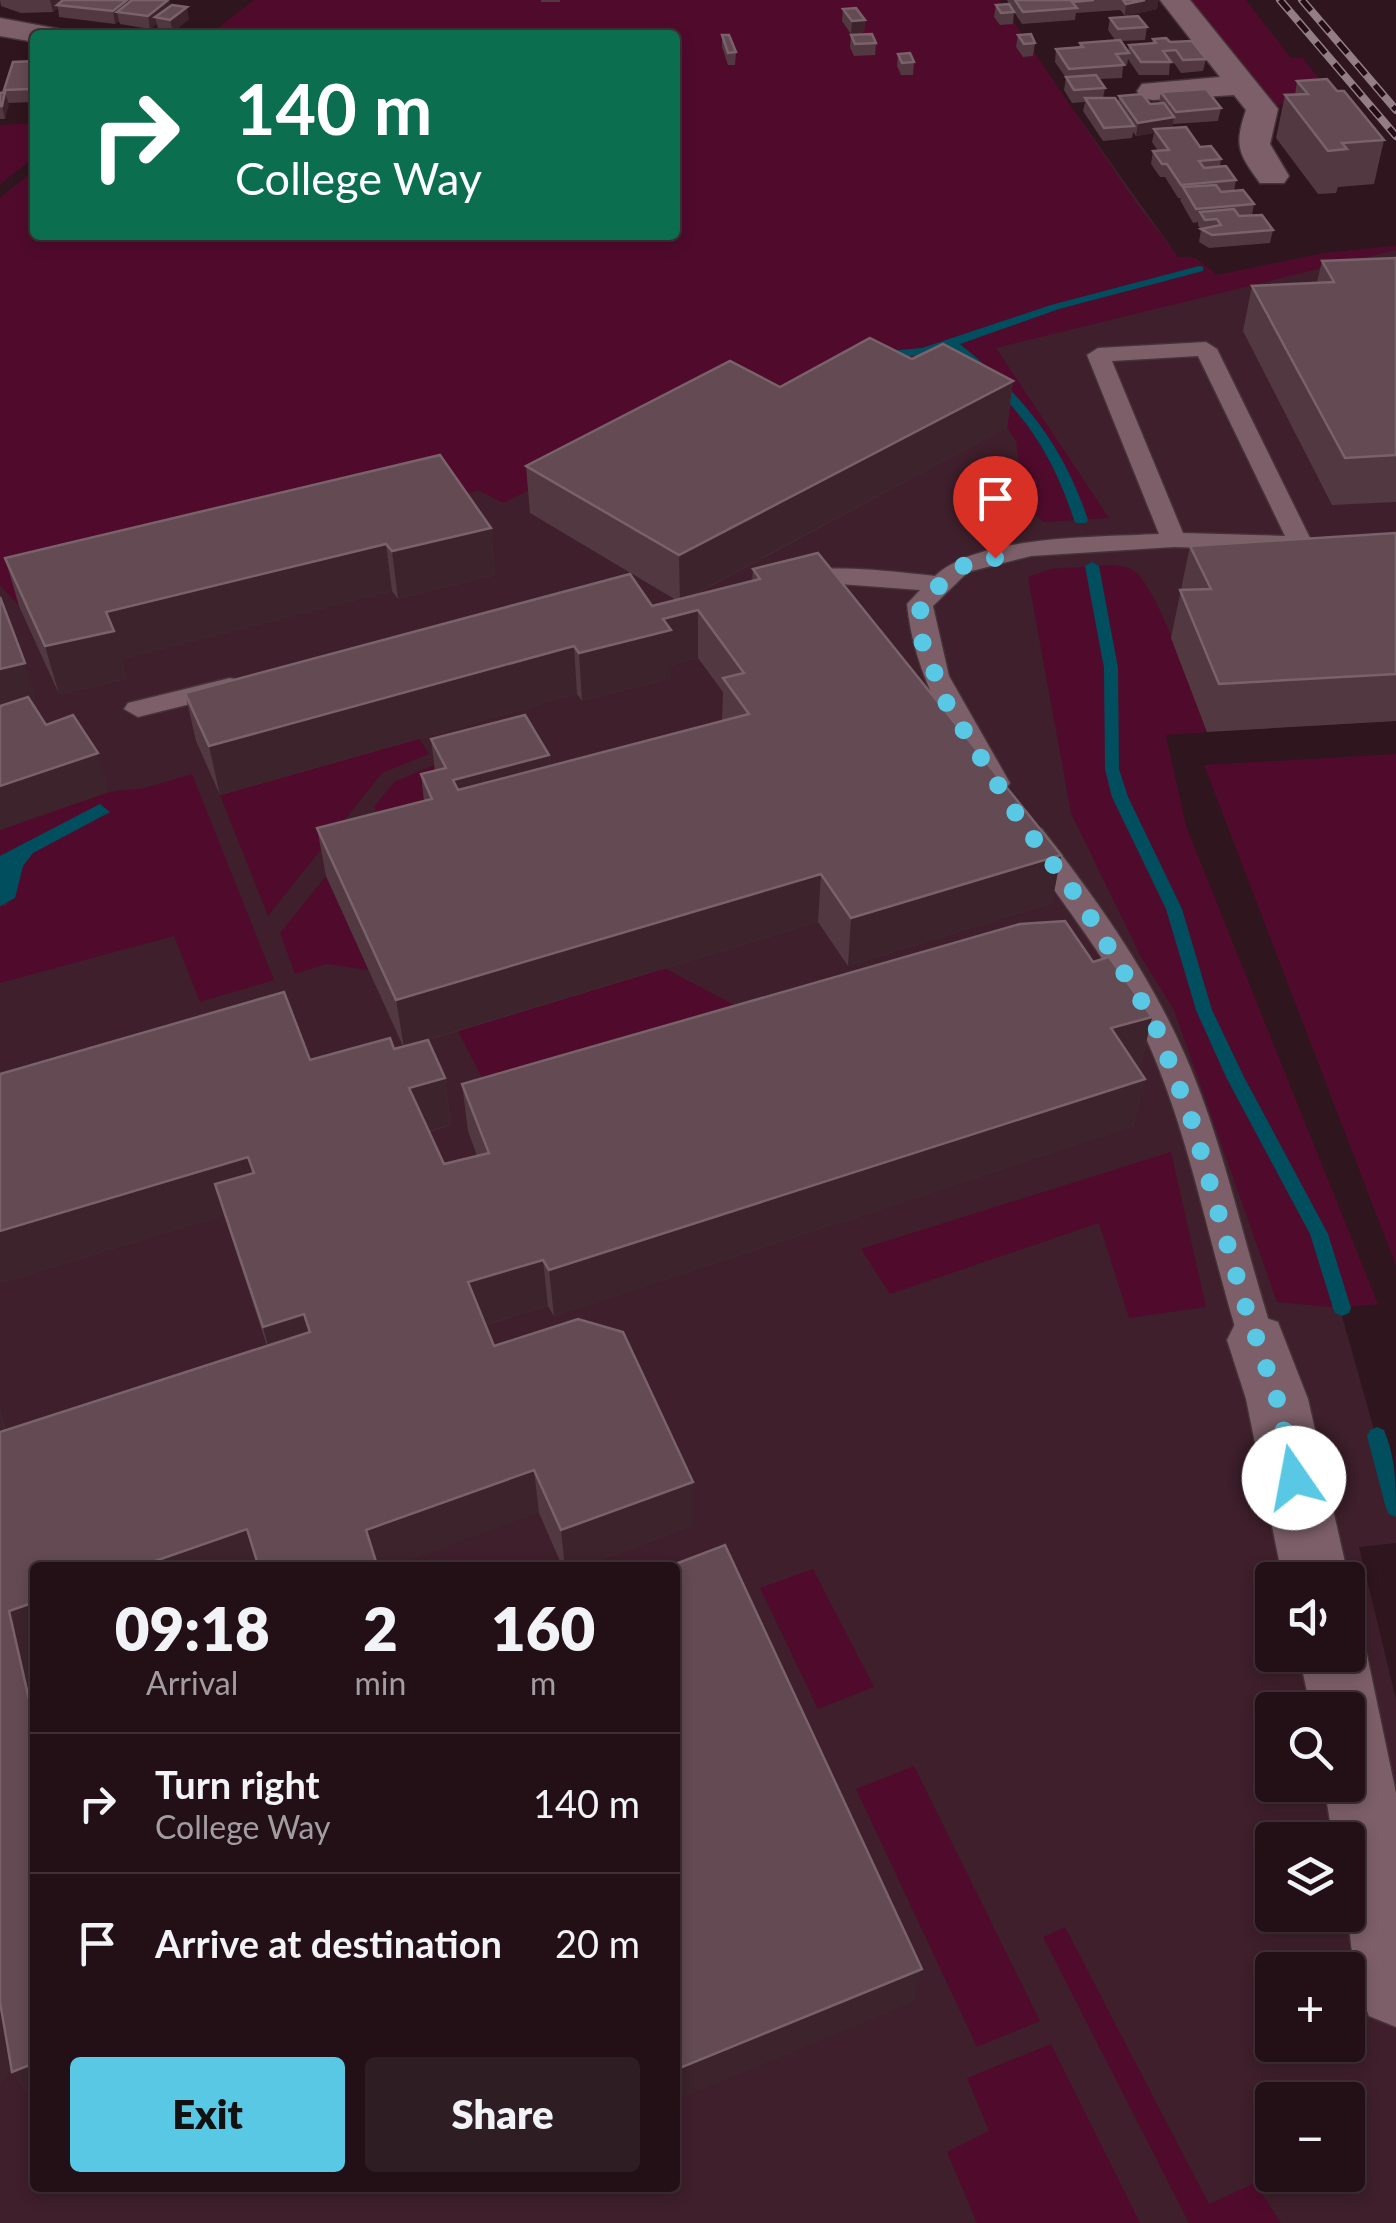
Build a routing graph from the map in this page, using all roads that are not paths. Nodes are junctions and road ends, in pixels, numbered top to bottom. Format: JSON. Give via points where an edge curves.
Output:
{"nodes":[{"id":1,"x":1174,"y":0,"type":"edge"},
{"id":2,"x":0,"y":27,"type":"edge"},
{"id":3,"x":30,"y":32,"type":"edge"},
{"id":4,"x":1242,"y":84,"type":"junction"},
{"id":5,"x":1153,"y":91,"type":"dead end"},
{"id":6,"x":1272,"y":176,"type":"dead end"},
{"id":7,"x":1174,"y":540,"type":"junction"},
{"id":8,"x":942,"y":584,"type":"junction"},
{"id":9,"x":771,"y":585,"type":"edge"},
{"id":10,"x":254,"y":681,"type":"edge"},
{"id":11,"x":138,"y":709,"type":"dead end"},
{"id":12,"x":1257,"y":1340,"type":"joint"},
{"id":13,"x":1312,"y":1562,"type":"edge"},
{"id":14,"x":1362,"y":1802,"type":"edge"},
{"id":15,"x":1396,"y":1989,"type":"edge"}],
"edges":[{"from":1,"to":4,"type":"street"},
{"from":2,"to":3,"type":"street"},
{"from":4,"to":5,"type":"street"},
{"from":4,"to":6,"type":"street","via":[[1262,109],[1250,140]]},
{"from":7,"to":7,"type":"lane","via":[[1166,522],[1098,356],[1206,349],[1301,544]]},
{"from":7,"to":8,"type":"lane","via":[[1031,549],[959,567]]},
{"from":8,"to":9,"type":"lane","via":[[840,576]]},
{"from":8,"to":12,"type":"lane","via":[[920,604],[922,641],[946,702],[1154,1022],[1192,1121]]},
{"from":10,"to":11,"type":"lane"},
{"from":12,"to":13,"type":"street","via":[[1277,1399]]},
{"from":14,"to":15,"type":"street"}]}
